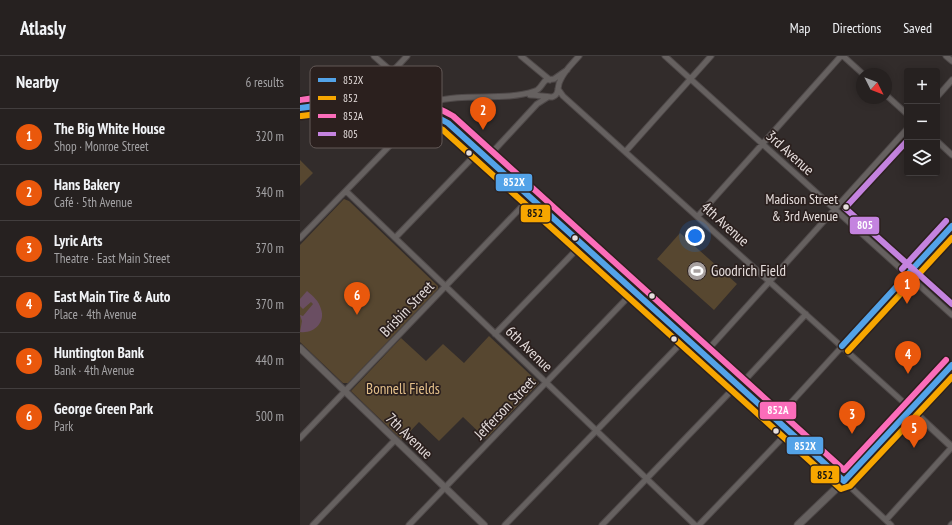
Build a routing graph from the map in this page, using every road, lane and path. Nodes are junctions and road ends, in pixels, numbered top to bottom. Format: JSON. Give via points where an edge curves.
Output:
{"nodes":[{"id":1,"x":374,"y":56,"type":"edge"},
{"id":2,"x":407,"y":56,"type":"edge"},
{"id":3,"x":521,"y":56,"type":"edge"},
{"id":4,"x":579,"y":56,"type":"edge"},
{"id":5,"x":665,"y":56,"type":"edge"},
{"id":6,"x":711,"y":56,"type":"edge"},
{"id":7,"x":842,"y":56,"type":"edge"},
{"id":8,"x":946,"y":56,"type":"edge"},
{"id":9,"x":952,"y":61,"type":"edge"},
{"id":10,"x":385,"y":66,"type":"edge"},
{"id":11,"x":398,"y":66,"type":"edge"},
{"id":12,"x":535,"y":68,"type":"junction"},
{"id":13,"x":856,"y":69,"type":"edge"},
{"id":14,"x":567,"y":70,"type":"junction"},
{"id":15,"x":691,"y":79,"type":"junction"},
{"id":16,"x":551,"y":80,"type":"junction"},
{"id":17,"x":952,"y":80,"type":"edge"},
{"id":18,"x":542,"y":84,"type":"junction"},
{"id":19,"x":558,"y":88,"type":"junction"},
{"id":20,"x":523,"y":94,"type":"junction"},
{"id":21,"x":940,"y":94,"type":"edge"},
{"id":22,"x":548,"y":96,"type":"junction"},
{"id":23,"x":442,"y":100,"type":"edge"},
{"id":24,"x":892,"y":100,"type":"edge"},
{"id":25,"x":569,"y":101,"type":"junction"},
{"id":26,"x":310,"y":107,"type":"edge"},
{"id":27,"x":300,"y":108,"type":"edge"},
{"id":28,"x":904,"y":111,"type":"edge"},
{"id":29,"x":442,"y":120,"type":"edge"},
{"id":30,"x":904,"y":132,"type":"edge"},
{"id":31,"x":763,"y":144,"type":"junction"},
{"id":32,"x":940,"y":144,"type":"edge"},
{"id":33,"x":386,"y":148,"type":"edge"},
{"id":34,"x":480,"y":151,"type":"junction"},
{"id":35,"x":626,"y":151,"type":"junction"},
{"id":36,"x":952,"y":155,"type":"edge"},
{"id":37,"x":487,"y":158,"type":"junction"},
{"id":38,"x":346,"y":191,"type":"junction"},
{"id":39,"x":531,"y":197,"type":"junction"},
{"id":40,"x":834,"y":209,"type":"junction"},
{"id":41,"x":698,"y":216,"type":"junction"},
{"id":42,"x":952,"y":226,"type":"edge"},
{"id":43,"x":300,"y":238,"type":"edge"},
{"id":44,"x":395,"y":238,"type":"junction"},
{"id":45,"x":582,"y":244,"type":"junction"},
{"id":46,"x":908,"y":274,"type":"junction"},
{"id":47,"x":770,"y":282,"type":"junction"},
{"id":48,"x":445,"y":286,"type":"junction"},
{"id":49,"x":634,"y":291,"type":"junction"},
{"id":50,"x":806,"y":314,"type":"junction"},
{"id":51,"x":952,"y":315,"type":"edge"},
{"id":52,"x":495,"y":334,"type":"junction"},
{"id":53,"x":686,"y":338,"type":"junction"},
{"id":54,"x":842,"y":346,"type":"junction"},
{"id":55,"x":300,"y":348,"type":"edge"},
{"id":56,"x":704,"y":354,"type":"junction"},
{"id":57,"x":952,"y":365,"type":"edge"},
{"id":58,"x":546,"y":383,"type":"junction"},
{"id":59,"x":738,"y":385,"type":"junction"},
{"id":60,"x":345,"y":391,"type":"junction"},
{"id":61,"x":911,"y":409,"type":"junction"},
{"id":62,"x":776,"y":419,"type":"junction"},
{"id":63,"x":596,"y":431,"type":"junction"},
{"id":64,"x":789,"y":431,"type":"junction"},
{"id":65,"x":300,"y":438,"type":"edge"},
{"id":66,"x":395,"y":440,"type":"junction"},
{"id":67,"x":952,"y":447,"type":"edge"},
{"id":68,"x":646,"y":479,"type":"junction"},
{"id":69,"x":844,"y":481,"type":"junction"},
{"id":70,"x":444,"y":488,"type":"junction"},
{"id":71,"x":886,"y":520,"type":"junction"},
{"id":72,"x":312,"y":525,"type":"edge"},
{"id":73,"x":409,"y":525,"type":"edge"},
{"id":74,"x":484,"y":525,"type":"edge"},
{"id":75,"x":505,"y":525,"type":"edge"},
{"id":76,"x":602,"y":525,"type":"edge"},
{"id":77,"x":695,"y":525,"type":"edge"},
{"id":78,"x":699,"y":525,"type":"edge"},
{"id":79,"x":798,"y":525,"type":"edge"},
{"id":80,"x":891,"y":525,"type":"edge"}],
"edges":[{"from":1,"to":10,"type":"street"},
{"from":2,"to":11,"type":"street"},
{"from":3,"to":12,"type":"street"},
{"from":4,"to":14,"type":"street"},
{"from":5,"to":15,"type":"street","name":"3rd Avenue"},
{"from":6,"to":15,"type":"street"},
{"from":7,"to":13,"type":"street"},
{"from":7,"to":31,"type":"street"},
{"from":8,"to":9,"type":"street"},
{"from":12,"to":16,"type":"street"},
{"from":12,"to":18,"type":"street"},
{"from":14,"to":16,"type":"street"},
{"from":14,"to":19,"type":"street"},
{"from":15,"to":31,"type":"street","name":"3rd Avenue"},
{"from":15,"to":35,"type":"street"},
{"from":16,"to":18,"type":"street"},
{"from":16,"to":19,"type":"street"},
{"from":17,"to":21,"type":"street"},
{"from":18,"to":20,"type":"street","via":[[535,91]]},
{"from":18,"to":22,"type":"street","via":[[541,90]]},
{"from":19,"to":22,"type":"street","via":[[557,93]]},
{"from":19,"to":25,"type":"street","name":"4th Avenue","via":[[559,93]]},
{"from":20,"to":22,"type":"street","name":"4th Avenue"},
{"from":20,"to":23,"type":"street","name":"4th Avenue"},
{"from":22,"to":25,"type":"street","name":"4th Avenue"},
{"from":22,"to":37,"type":"street","via":[[536,104]]},
{"from":24,"to":28,"type":"street"},
{"from":25,"to":35,"type":"street","name":"4th Avenue"},
{"from":26,"to":27,"type":"main road"},
{"from":29,"to":34,"type":"main road"},
{"from":30,"to":40,"type":"street"},
{"from":31,"to":40,"type":"street","name":"3rd Avenue"},
{"from":31,"to":41,"type":"street"},
{"from":32,"to":36,"type":"street"},
{"from":33,"to":38,"type":"street"},
{"from":34,"to":37,"type":"main road"},
{"from":34,"to":44,"type":"street"},
{"from":35,"to":41,"type":"street","name":"4th Avenue"},
{"from":37,"to":39,"type":"main road"},
{"from":38,"to":43,"type":"street"},
{"from":38,"to":44,"type":"street","name":"6th Avenue"},
{"from":39,"to":45,"type":"main road"},
{"from":39,"to":48,"type":"street","name":"Brisbin Street"},
{"from":40,"to":46,"type":"street","name":"3rd Avenue"},
{"from":40,"to":47,"type":"street"},
{"from":41,"to":47,"type":"street","name":"4th Avenue"},
{"from":42,"to":46,"type":"street"},
{"from":44,"to":48,"type":"street","name":"6th Avenue"},
{"from":45,"to":49,"type":"main road"},
{"from":45,"to":52,"type":"street"},
{"from":46,"to":51,"type":"street","name":"3rd Avenue"},
{"from":46,"to":54,"type":"street"},
{"from":47,"to":50,"type":"street","name":"4th Avenue"},
{"from":47,"to":56,"type":"street"},
{"from":48,"to":52,"type":"street","name":"6th Avenue"},
{"from":48,"to":60,"type":"street","name":"Brisbin Street"},
{"from":49,"to":53,"type":"main road"},
{"from":49,"to":58,"type":"street","name":"Jefferson Street"},
{"from":50,"to":54,"type":"street","name":"4th Avenue"},
{"from":50,"to":59,"type":"street"},
{"from":52,"to":58,"type":"street","name":"6th Avenue"},
{"from":53,"to":56,"type":"main road"},
{"from":53,"to":63,"type":"street"},
{"from":54,"to":61,"type":"street","name":"4th Avenue"},
{"from":54,"to":62,"type":"street"},
{"from":55,"to":60,"type":"street","name":"7th Avenue"},
{"from":56,"to":59,"type":"main road"},
{"from":57,"to":61,"type":"main road"},
{"from":58,"to":63,"type":"street","name":"6th Avenue"},
{"from":58,"to":70,"type":"street","name":"Jefferson Street"},
{"from":59,"to":62,"type":"main road"},
{"from":59,"to":68,"type":"street"},
{"from":60,"to":65,"type":"street","name":"Brisbin Street"},
{"from":60,"to":66,"type":"street","name":"7th Avenue"},
{"from":61,"to":67,"type":"street","name":"4th Avenue"},
{"from":61,"to":69,"type":"main road"},
{"from":62,"to":64,"type":"main road"},
{"from":63,"to":68,"type":"street","name":"6th Avenue"},
{"from":63,"to":75,"type":"street"},
{"from":64,"to":69,"type":"main road"},
{"from":64,"to":78,"type":"street"},
{"from":66,"to":70,"type":"street","name":"7th Avenue"},
{"from":66,"to":72,"type":"street"},
{"from":67,"to":71,"type":"street"},
{"from":68,"to":76,"type":"street"},
{"from":68,"to":77,"type":"street","name":"6th Avenue"},
{"from":69,"to":71,"type":"street"},
{"from":69,"to":79,"type":"main road"},
{"from":70,"to":73,"type":"street","name":"Jefferson Street"},
{"from":70,"to":74,"type":"street","name":"7th Avenue"},
{"from":71,"to":80,"type":"street"}]}
